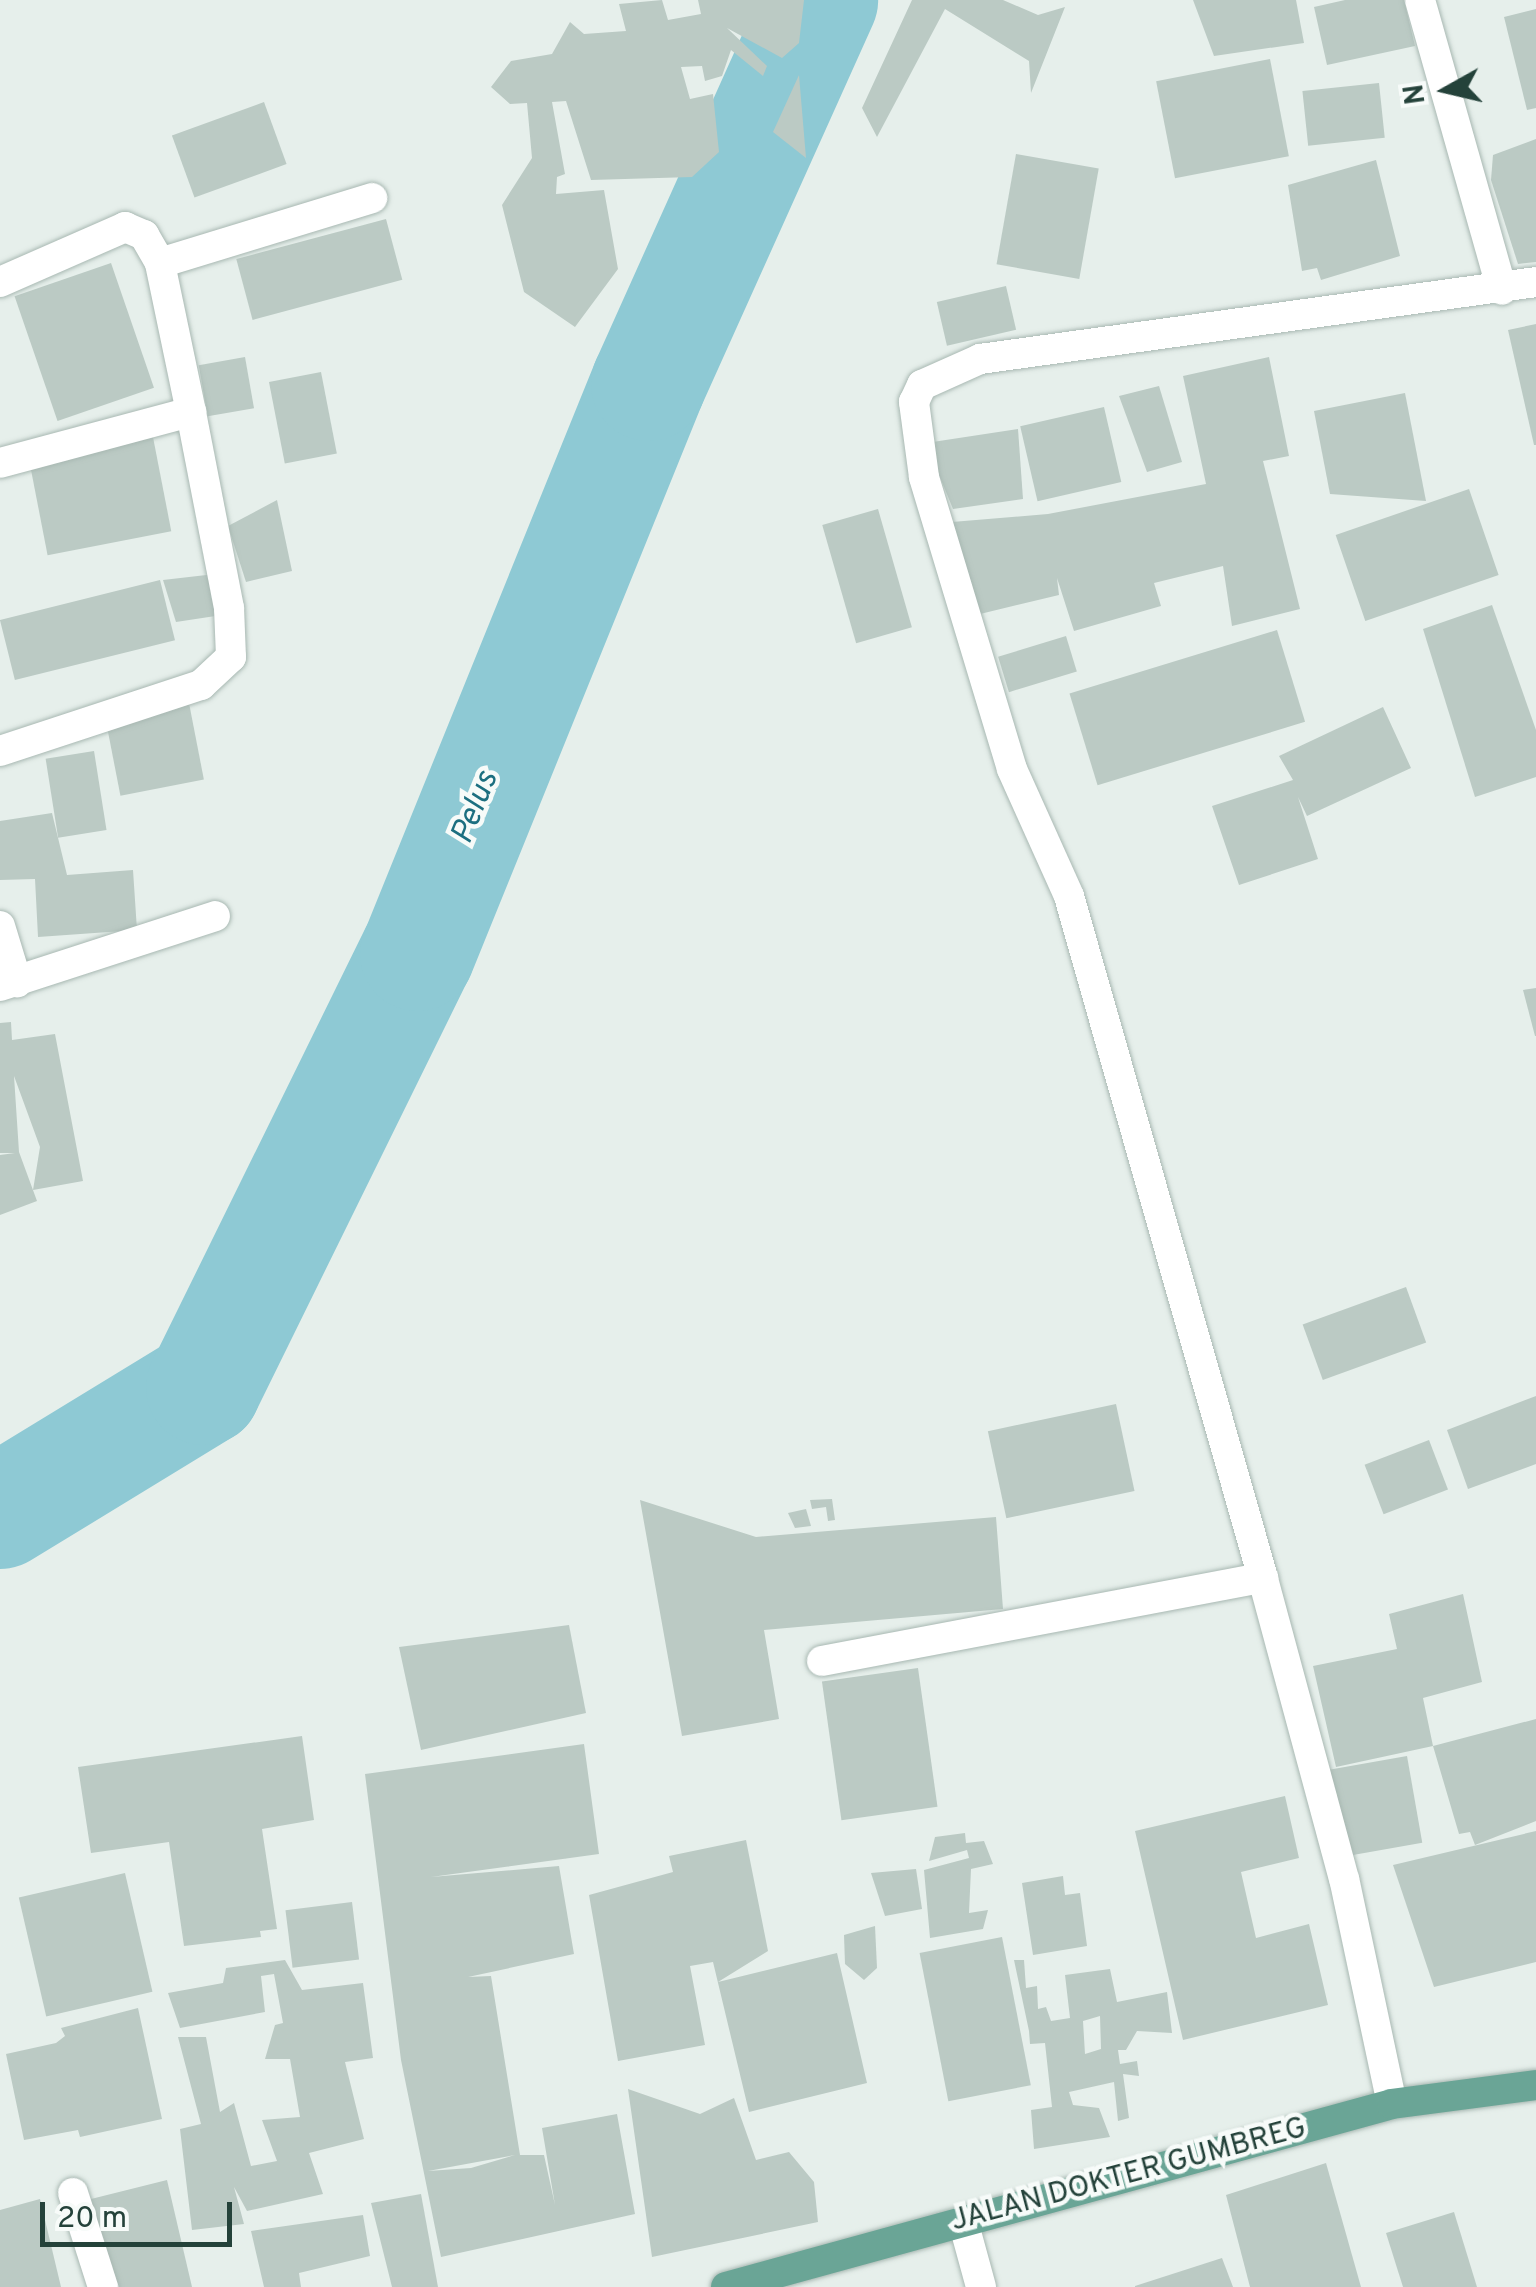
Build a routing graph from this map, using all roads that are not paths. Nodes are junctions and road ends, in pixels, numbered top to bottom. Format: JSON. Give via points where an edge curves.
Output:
{"nodes":[{"id":1,"x":1420,"y":0,"type":"edge"},
{"id":2,"x":372,"y":198,"type":"dead end"},
{"id":3,"x":160,"y":263,"type":"junction"},
{"id":4,"x":0,"y":282,"type":"edge"},
{"id":5,"x":1536,"y":282,"type":"edge"},
{"id":6,"x":1502,"y":290,"type":"junction"},
{"id":7,"x":191,"y":412,"type":"junction"},
{"id":8,"x":0,"y":463,"type":"edge"},
{"id":9,"x":0,"y":750,"type":"edge"},
{"id":10,"x":214,"y":916,"type":"dead end"},
{"id":11,"x":0,"y":926,"type":"edge"},
{"id":12,"x":8,"y":984,"type":"edge"},
{"id":13,"x":1263,"y":1578,"type":"junction"},
{"id":14,"x":822,"y":1660,"type":"dead end"},
{"id":15,"x":1536,"y":2085,"type":"edge"},
{"id":16,"x":1392,"y":2104,"type":"junction"},
{"id":17,"x":73,"y":2192,"type":"dead end"},
{"id":18,"x":963,"y":2221,"type":"junction"},
{"id":19,"x":103,"y":2287,"type":"edge"},
{"id":20,"x":726,"y":2287,"type":"edge"},
{"id":21,"x":981,"y":2287,"type":"edge"}],
"edges":[{"from":1,"to":6,"type":"street"},
{"from":2,"to":3,"type":"street"},
{"from":3,"to":4,"type":"street","via":[[144,235],[125,227]]},
{"from":3,"to":7,"type":"street"},
{"from":5,"to":6,"type":"street"},
{"from":6,"to":13,"type":"street","via":[[980,359],[922,384],[914,402],[924,477],[1012,768],[1069,896]]},
{"from":7,"to":8,"type":"street"},
{"from":7,"to":9,"type":"street","via":[[230,608],[231,657],[202,685]]},
{"from":10,"to":12,"type":"street"},
{"from":11,"to":12,"type":"street"},
{"from":13,"to":14,"type":"street"},
{"from":13,"to":16,"type":"street","via":[[1344,1878]]},
{"from":15,"to":16,"type":"main road","name":"JALAN DOKTER GUMBREG"},
{"from":16,"to":18,"type":"main road","name":"JALAN DOKTER GUMBREG"},
{"from":17,"to":19,"type":"street"},
{"from":18,"to":20,"type":"main road","name":"JALAN DOKTER GUMBREG"},
{"from":18,"to":21,"type":"street"}]}
